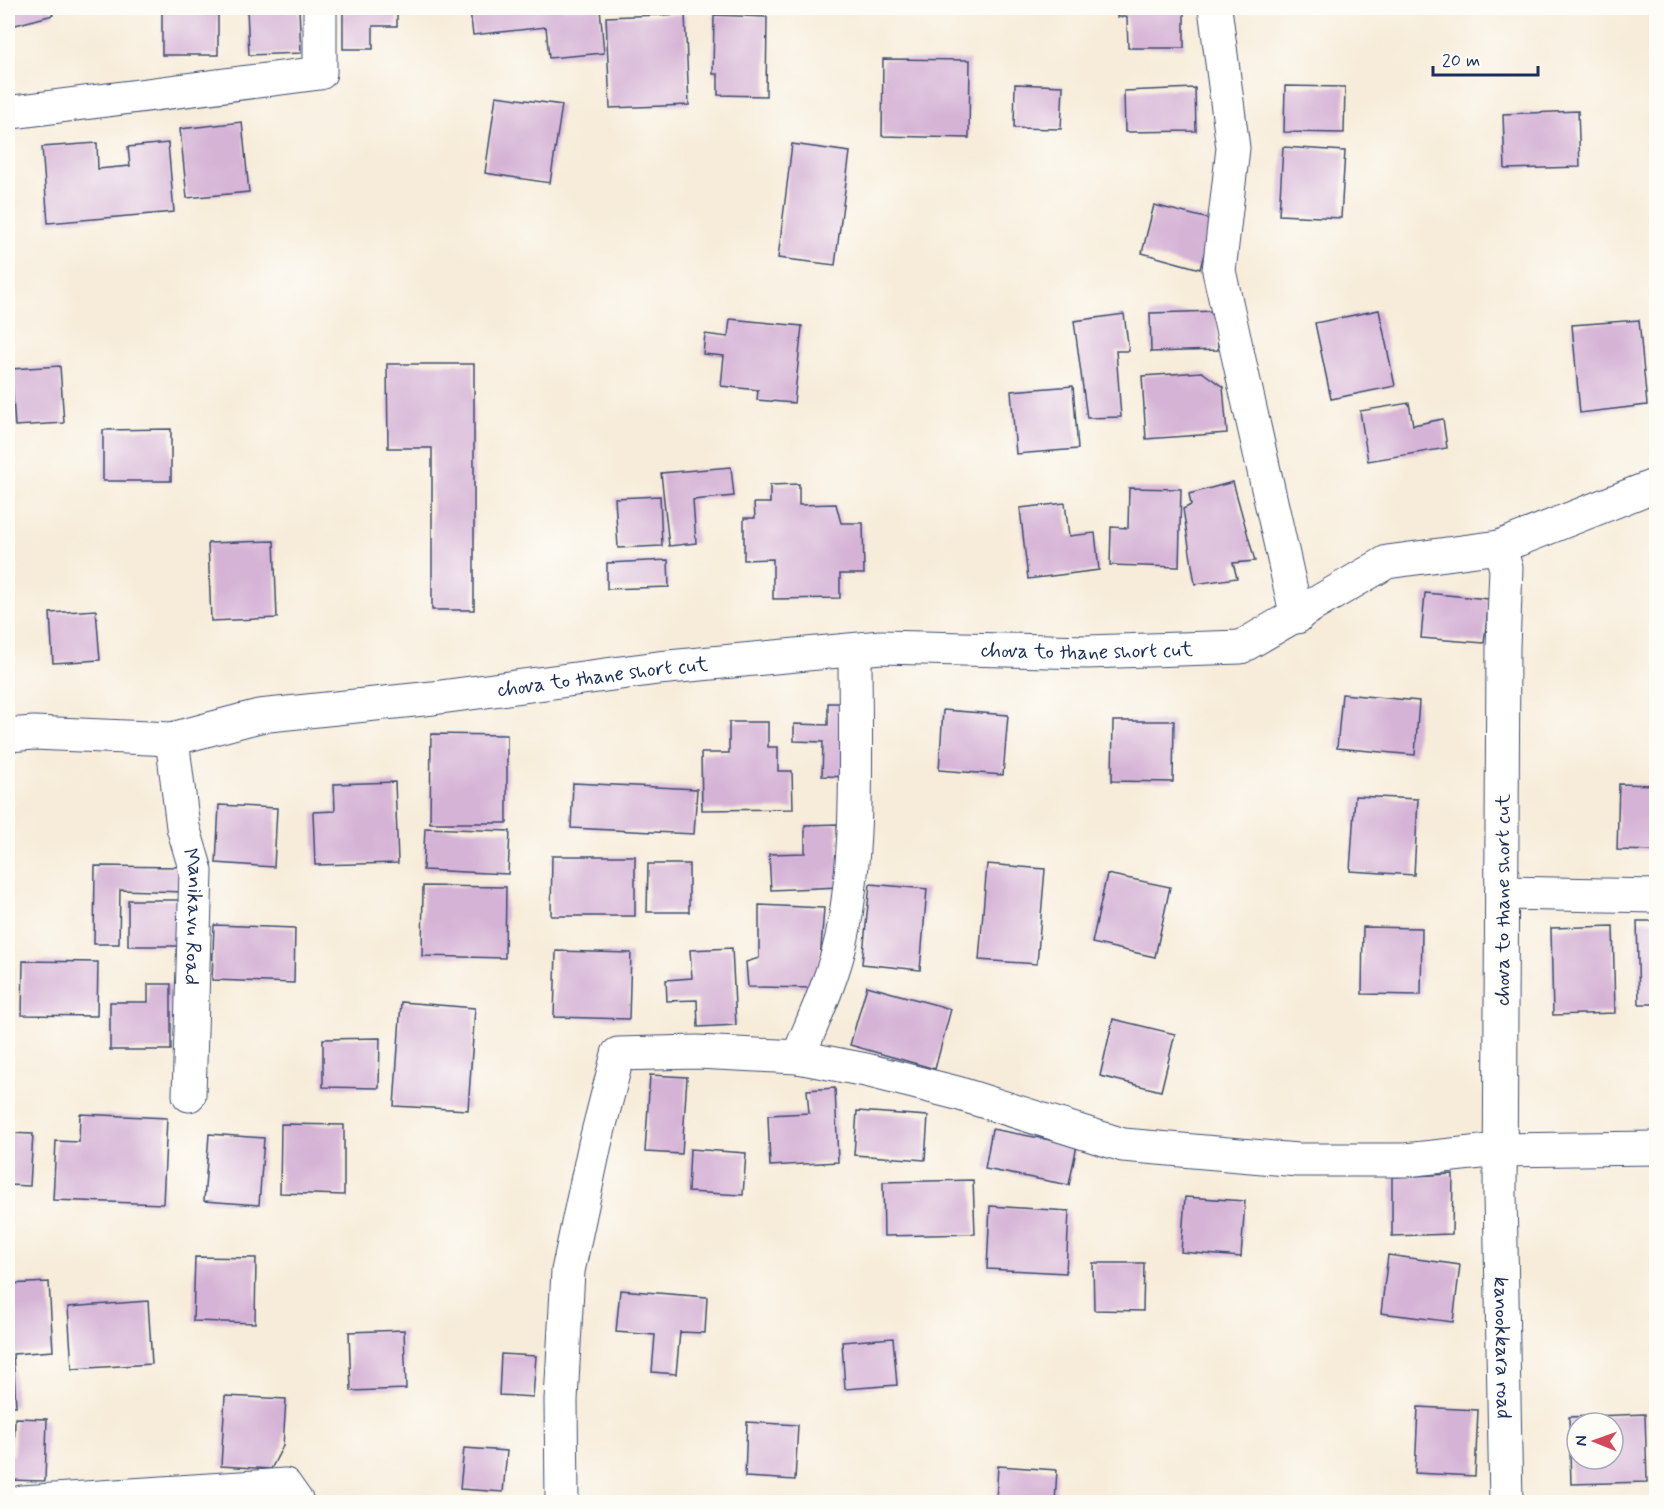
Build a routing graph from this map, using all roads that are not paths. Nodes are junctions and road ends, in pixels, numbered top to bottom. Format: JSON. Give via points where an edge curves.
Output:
{"nodes":[{"id":1,"x":320,"y":8,"type":"edge"},
{"id":2,"x":1215,"y":8,"type":"edge"},
{"id":3,"x":13,"y":112,"type":"dead end"},
{"id":4,"x":1656,"y":485,"type":"edge"},
{"id":5,"x":1499,"y":547,"type":"junction"},
{"id":6,"x":1297,"y":617,"type":"junction"},
{"id":7,"x":855,"y":651,"type":"junction"},
{"id":8,"x":8,"y":735,"type":"edge"},
{"id":9,"x":172,"y":739,"type":"junction"},
{"id":10,"x":1502,"y":893,"type":"junction"},
{"id":11,"x":1656,"y":896,"type":"edge"},
{"id":12,"x":798,"y":1057,"type":"junction"},
{"id":13,"x":189,"y":1095,"type":"dead end"},
{"id":14,"x":1656,"y":1148,"type":"edge"},
{"id":15,"x":1500,"y":1150,"type":"junction"},
{"id":16,"x":1500,"y":1194,"type":"joint"},
{"id":17,"x":291,"y":1494,"type":"edge"},
{"id":18,"x":22,"y":1503,"type":"edge"},
{"id":19,"x":562,"y":1503,"type":"edge"},
{"id":20,"x":1506,"y":1503,"type":"edge"}],
"edges":[{"from":1,"to":3,"type":"street","via":[[320,73]]},
{"from":2,"to":6,"type":"street","via":[[1233,148],[1219,271]]},
{"from":4,"to":5,"type":"street"},
{"from":5,"to":6,"type":"street","name":"chova to thane short cut","via":[[1387,562]]},
{"from":5,"to":10,"type":"street","name":"chova to thane short cut","via":[[1506,568]]},
{"from":6,"to":7,"type":"street","name":"chova to thane short cut","via":[[1241,647],[1087,652],[881,647]]},
{"from":7,"to":9,"type":"street","name":"chova to thane short cut","via":[[658,668],[259,716]]},
{"from":7,"to":12,"type":"street","via":[[852,834],[842,938]]},
{"from":8,"to":9,"type":"street","name":"chova to thane short cut"},
{"from":9,"to":13,"type":"street","name":"Manikavu Road","via":[[183,827],[196,871]]},
{"from":10,"to":11,"type":"street"},
{"from":10,"to":15,"type":"street","name":"chova to thane short cut"},
{"from":12,"to":15,"type":"street","via":[[957,1093],[1123,1145],[1298,1160],[1405,1160]]},
{"from":12,"to":19,"type":"street","via":[[697,1052],[618,1054],[568,1271],[561,1400]]},
{"from":14,"to":15,"type":"street"},
{"from":15,"to":16,"type":"street","name":"chova to thane short cut"},
{"from":16,"to":20,"type":"street","name":"kanookkara road"},
{"from":17,"to":18,"type":"street"}]}
